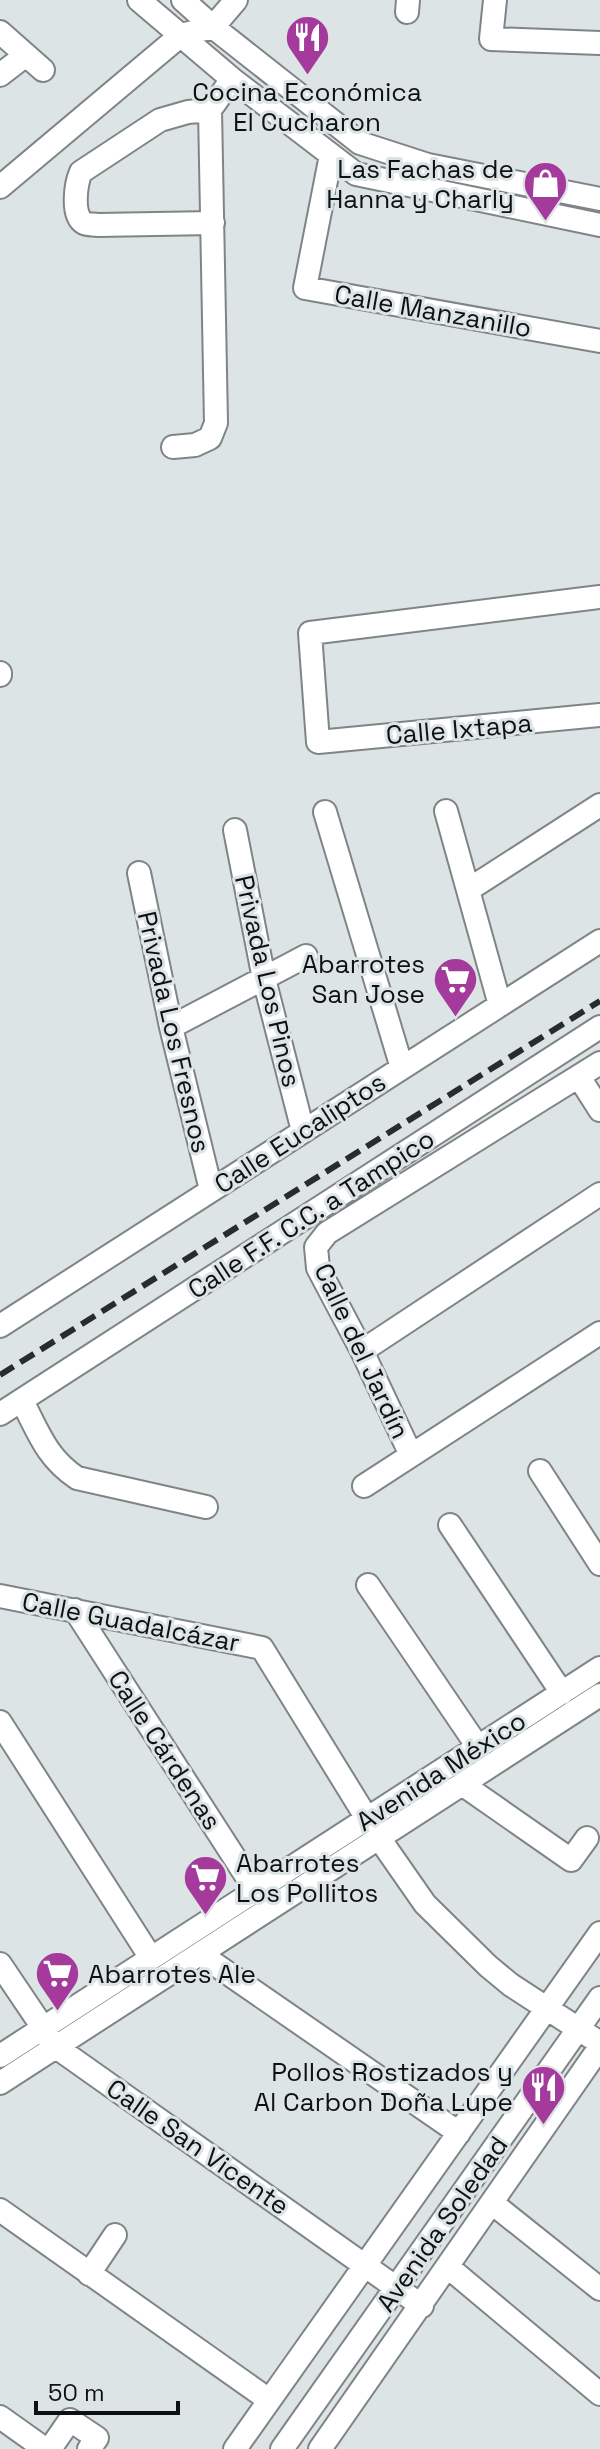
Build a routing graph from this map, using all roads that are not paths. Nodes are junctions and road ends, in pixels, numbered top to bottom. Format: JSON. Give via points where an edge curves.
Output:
{"nodes":[{"id":1,"x":139,"y":0,"type":"edge"},
{"id":2,"x":183,"y":0,"type":"edge"},
{"id":3,"x":236,"y":0,"type":"edge"},
{"id":4,"x":495,"y":0,"type":"edge"},
{"id":5,"x":213,"y":27,"type":"junction"},
{"id":6,"x":0,"y":32,"type":"edge"},
{"id":7,"x":181,"y":35,"type":"junction"},
{"id":8,"x":600,"y":43,"type":"edge"},
{"id":9,"x":26,"y":55,"type":"junction"},
{"id":10,"x":43,"y":70,"type":"dead end"},
{"id":11,"x":0,"y":75,"type":"edge"},
{"id":12,"x":232,"y":79,"type":"junction"},
{"id":13,"x":210,"y":110,"type":"junction"},
{"id":14,"x":331,"y":155,"type":"junction"},
{"id":15,"x":515,"y":182,"type":"junction"},
{"id":16,"x":0,"y":187,"type":"edge"},
{"id":17,"x":600,"y":199,"type":"edge"},
{"id":18,"x":510,"y":206,"type":"junction"},
{"id":19,"x":213,"y":223,"type":"junction"},
{"id":20,"x":600,"y":225,"type":"edge"},
{"id":21,"x":600,"y":341,"type":"edge"},
{"id":22,"x":173,"y":447,"type":"dead end"},
{"id":23,"x":600,"y":597,"type":"edge"},
{"id":24,"x":600,"y":715,"type":"edge"},
{"id":25,"x":600,"y":805,"type":"edge"},
{"id":26,"x":446,"y":811,"type":"dead end"},
{"id":27,"x":325,"y":812,"type":"dead end"},
{"id":28,"x":235,"y":830,"type":"dead end"},
{"id":29,"x":139,"y":873,"type":"dead end"},
{"id":30,"x":468,"y":890,"type":"junction"},
{"id":31,"x":600,"y":941,"type":"edge"},
{"id":32,"x":306,"y":956,"type":"dead end"},
{"id":33,"x":264,"y":979,"type":"junction"},
{"id":34,"x":500,"y":1005,"type":"junction"},
{"id":35,"x":171,"y":1027,"type":"junction"},
{"id":36,"x":600,"y":1027,"type":"edge"},
{"id":37,"x":600,"y":1063,"type":"edge"},
{"id":38,"x":402,"y":1068,"type":"junction"},
{"id":39,"x":579,"y":1077,"type":"junction"},
{"id":40,"x":600,"y":1110,"type":"edge"},
{"id":41,"x":303,"y":1131,"type":"junction"},
{"id":42,"x":211,"y":1190,"type":"junction"},
{"id":43,"x":600,"y":1194,"type":"edge"},
{"id":44,"x":0,"y":1326,"type":"edge"},
{"id":45,"x":600,"y":1333,"type":"edge"},
{"id":46,"x":362,"y":1351,"type":"junction"},
{"id":47,"x":22,"y":1401,"type":"junction"},
{"id":48,"x":0,"y":1414,"type":"edge"},
{"id":49,"x":411,"y":1455,"type":"junction"},
{"id":50,"x":540,"y":1471,"type":"dead end"},
{"id":51,"x":364,"y":1486,"type":"dead end"},
{"id":52,"x":206,"y":1507,"type":"dead end"},
{"id":53,"x":450,"y":1525,"type":"dead end"},
{"id":54,"x":600,"y":1564,"type":"edge"},
{"id":55,"x":368,"y":1585,"type":"dead end"},
{"id":56,"x":0,"y":1596,"type":"edge"},
{"id":57,"x":75,"y":1610,"type":"junction"},
{"id":58,"x":600,"y":1668,"type":"edge"},
{"id":59,"x":562,"y":1693,"type":"junction"},
{"id":60,"x":600,"y":1695,"type":"edge"},
{"id":61,"x":0,"y":1722,"type":"edge"},
{"id":62,"x":478,"y":1747,"type":"junction"},
{"id":63,"x":462,"y":1784,"type":"junction"},
{"id":64,"x":373,"y":1828,"type":"junction"},
{"id":65,"x":587,"y":1838,"type":"dead end"},
{"id":66,"x":256,"y":1891,"type":"junction"},
{"id":67,"x":600,"y":1933,"type":"edge"},
{"id":68,"x":200,"y":1954,"type":"junction"},
{"id":69,"x":151,"y":1958,"type":"junction"},
{"id":70,"x":0,"y":1964,"type":"edge"},
{"id":71,"x":600,"y":1998,"type":"edge"},
{"id":72,"x":547,"y":2007,"type":"junction"},
{"id":73,"x":579,"y":2028,"type":"junction"},
{"id":74,"x":50,"y":2038,"type":"junction"},
{"id":75,"x":600,"y":2045,"type":"edge"},
{"id":76,"x":0,"y":2056,"type":"edge"},
{"id":77,"x":0,"y":2083,"type":"edge"},
{"id":78,"x":459,"y":2133,"type":"junction"},
{"id":79,"x":492,"y":2203,"type":"junction"},
{"id":80,"x":0,"y":2210,"type":"edge"},
{"id":81,"x":115,"y":2235,"type":"dead end"},
{"id":82,"x":365,"y":2265,"type":"junction"},
{"id":83,"x":448,"y":2267,"type":"junction"},
{"id":84,"x":89,"y":2274,"type":"junction"},
{"id":85,"x":397,"y":2287,"type":"junction"},
{"id":86,"x":600,"y":2289,"type":"edge"},
{"id":87,"x":422,"y":2306,"type":"junction"},
{"id":88,"x":600,"y":2394,"type":"edge"},
{"id":89,"x":269,"y":2400,"type":"junction"},
{"id":90,"x":2,"y":2421,"type":"edge"},
{"id":91,"x":47,"y":2449,"type":"edge"},
{"id":92,"x":89,"y":2449,"type":"edge"},
{"id":93,"x":235,"y":2449,"type":"edge"},
{"id":94,"x":282,"y":2449,"type":"edge"},
{"id":95,"x":320,"y":2449,"type":"edge"}],
"edges":[{"from":1,"to":7,"type":"street"},
{"from":2,"to":5,"type":"street"},
{"from":3,"to":5,"type":"street"},
{"from":4,"to":8,"type":"street","via":[[491,39]]},
{"from":5,"to":7,"type":"street"},
{"from":5,"to":15,"type":"street","via":[[360,143],[428,165]]},
{"from":6,"to":9,"type":"street"},
{"from":7,"to":12,"type":"street"},
{"from":7,"to":16,"type":"street"},
{"from":9,"to":10,"type":"street"},
{"from":9,"to":11,"type":"street"},
{"from":12,"to":13,"type":"street"},
{"from":12,"to":14,"type":"street"},
{"from":13,"to":19,"type":"street"},
{"from":13,"to":19,"type":"street","via":[[160,120],[81,172],[76,184],[78,215],[84,223]]},
{"from":14,"to":18,"type":"street","via":[[356,174]]},
{"from":14,"to":21,"type":"street","name":"Calle Manzanillo","via":[[305,288]]},
{"from":15,"to":17,"type":"street"},
{"from":15,"to":18,"type":"street"},
{"from":18,"to":20,"type":"street"},
{"from":19,"to":22,"type":"street","via":[[216,423],[210,438]]},
{"from":23,"to":24,"type":"street","name":"Calle Ixtapa","via":[[310,633],[318,742]]},
{"from":25,"to":30,"type":"street"},
{"from":26,"to":30,"type":"street"},
{"from":27,"to":38,"type":"street"},
{"from":28,"to":33,"type":"street","name":"Privada Los Pinos"},
{"from":29,"to":35,"type":"street","name":"Privada Los Fresnos"},
{"from":30,"to":34,"type":"street"},
{"from":31,"to":34,"type":"street","name":"Calle Eucaliptos"},
{"from":32,"to":33,"type":"street"},
{"from":33,"to":35,"type":"street"},
{"from":33,"to":41,"type":"street","name":"Privada Los Pinos"},
{"from":34,"to":38,"type":"street","name":"Calle Eucaliptos"},
{"from":35,"to":42,"type":"street","name":"Privada Los Fresnos"},
{"from":36,"to":47,"type":"street","name":"Calle F.F. C.C. a Tampico"},
{"from":37,"to":39,"type":"street"},
{"from":38,"to":41,"type":"street","name":"Calle Eucaliptos"},
{"from":39,"to":40,"type":"street"},
{"from":39,"to":46,"type":"street","name":"Calle del Jardín","via":[[327,1233],[316,1247],[318,1268]]},
{"from":41,"to":42,"type":"street","name":"Calle Eucaliptos"},
{"from":42,"to":44,"type":"street","name":"Calle Eucaliptos"},
{"from":43,"to":46,"type":"street"},
{"from":45,"to":49,"type":"street"},
{"from":46,"to":49,"type":"street","name":"Calle del Jardín"},
{"from":47,"to":48,"type":"street","name":"Calle F.F. C.C. a Tampico"},
{"from":47,"to":52,"type":"street","via":[[50,1455],[77,1478]]},
{"from":49,"to":51,"type":"street"},
{"from":50,"to":54,"type":"street"},
{"from":53,"to":59,"type":"street"},
{"from":55,"to":62,"type":"street"},
{"from":56,"to":57,"type":"street","name":"Calle Guadalcázar"},
{"from":57,"to":64,"type":"street","name":"Calle Guadalcázar","via":[[262,1648]]},
{"from":57,"to":66,"type":"street","name":"Calle Cárdenas"},
{"from":58,"to":59,"type":"street","name":"Avenida México"},
{"from":59,"to":62,"type":"street","name":"Avenida México"},
{"from":60,"to":63,"type":"street","name":"Avenida México"},
{"from":61,"to":69,"type":"street"},
{"from":62,"to":64,"type":"street","name":"Avenida México"},
{"from":63,"to":64,"type":"street","name":"Avenida México"},
{"from":63,"to":65,"type":"street","via":[[571,1860]]},
{"from":64,"to":66,"type":"street","name":"Avenida México"},
{"from":64,"to":68,"type":"street","name":"Avenida México"},
{"from":64,"to":72,"type":"street","via":[[404,1876],[454,1935],[511,1985]]},
{"from":66,"to":69,"type":"street","name":"Avenida México"},
{"from":67,"to":72,"type":"street"},
{"from":68,"to":74,"type":"street","name":"Avenida México"},
{"from":68,"to":78,"type":"street"},
{"from":69,"to":74,"type":"street","name":"Avenida México"},
{"from":70,"to":74,"type":"street","name":"Calle San Vicente"},
{"from":71,"to":73,"type":"street","name":"Avenida Soledad"},
{"from":72,"to":73,"type":"street"},
{"from":72,"to":78,"type":"street"},
{"from":73,"to":75,"type":"street"},
{"from":73,"to":85,"type":"street","name":"Avenida Soledad"},
{"from":74,"to":76,"type":"street","name":"Avenida México"},
{"from":74,"to":77,"type":"street","name":"Avenida México"},
{"from":74,"to":82,"type":"street","name":"Calle San Vicente"},
{"from":75,"to":79,"type":"street","name":"Avenida Soledad"},
{"from":78,"to":82,"type":"street"},
{"from":79,"to":83,"type":"street","name":"Avenida Soledad"},
{"from":79,"to":86,"type":"street"},
{"from":80,"to":84,"type":"street"},
{"from":81,"to":84,"type":"street"},
{"from":82,"to":85,"type":"street","name":"Calle San Vicente"},
{"from":82,"to":89,"type":"street"},
{"from":83,"to":87,"type":"street","name":"Avenida Soledad"},
{"from":83,"to":88,"type":"street"},
{"from":84,"to":89,"type":"street"},
{"from":85,"to":87,"type":"street","name":"Calle San Vicente"},
{"from":85,"to":94,"type":"street","name":"Avenida Soledad"},
{"from":87,"to":95,"type":"street","name":"Avenida Soledad"},
{"from":89,"to":93,"type":"street"},
{"from":90,"to":91,"type":"street"},
{"from":91,"to":92,"type":"street","via":[[70,2420],[97,2438]]}]}
